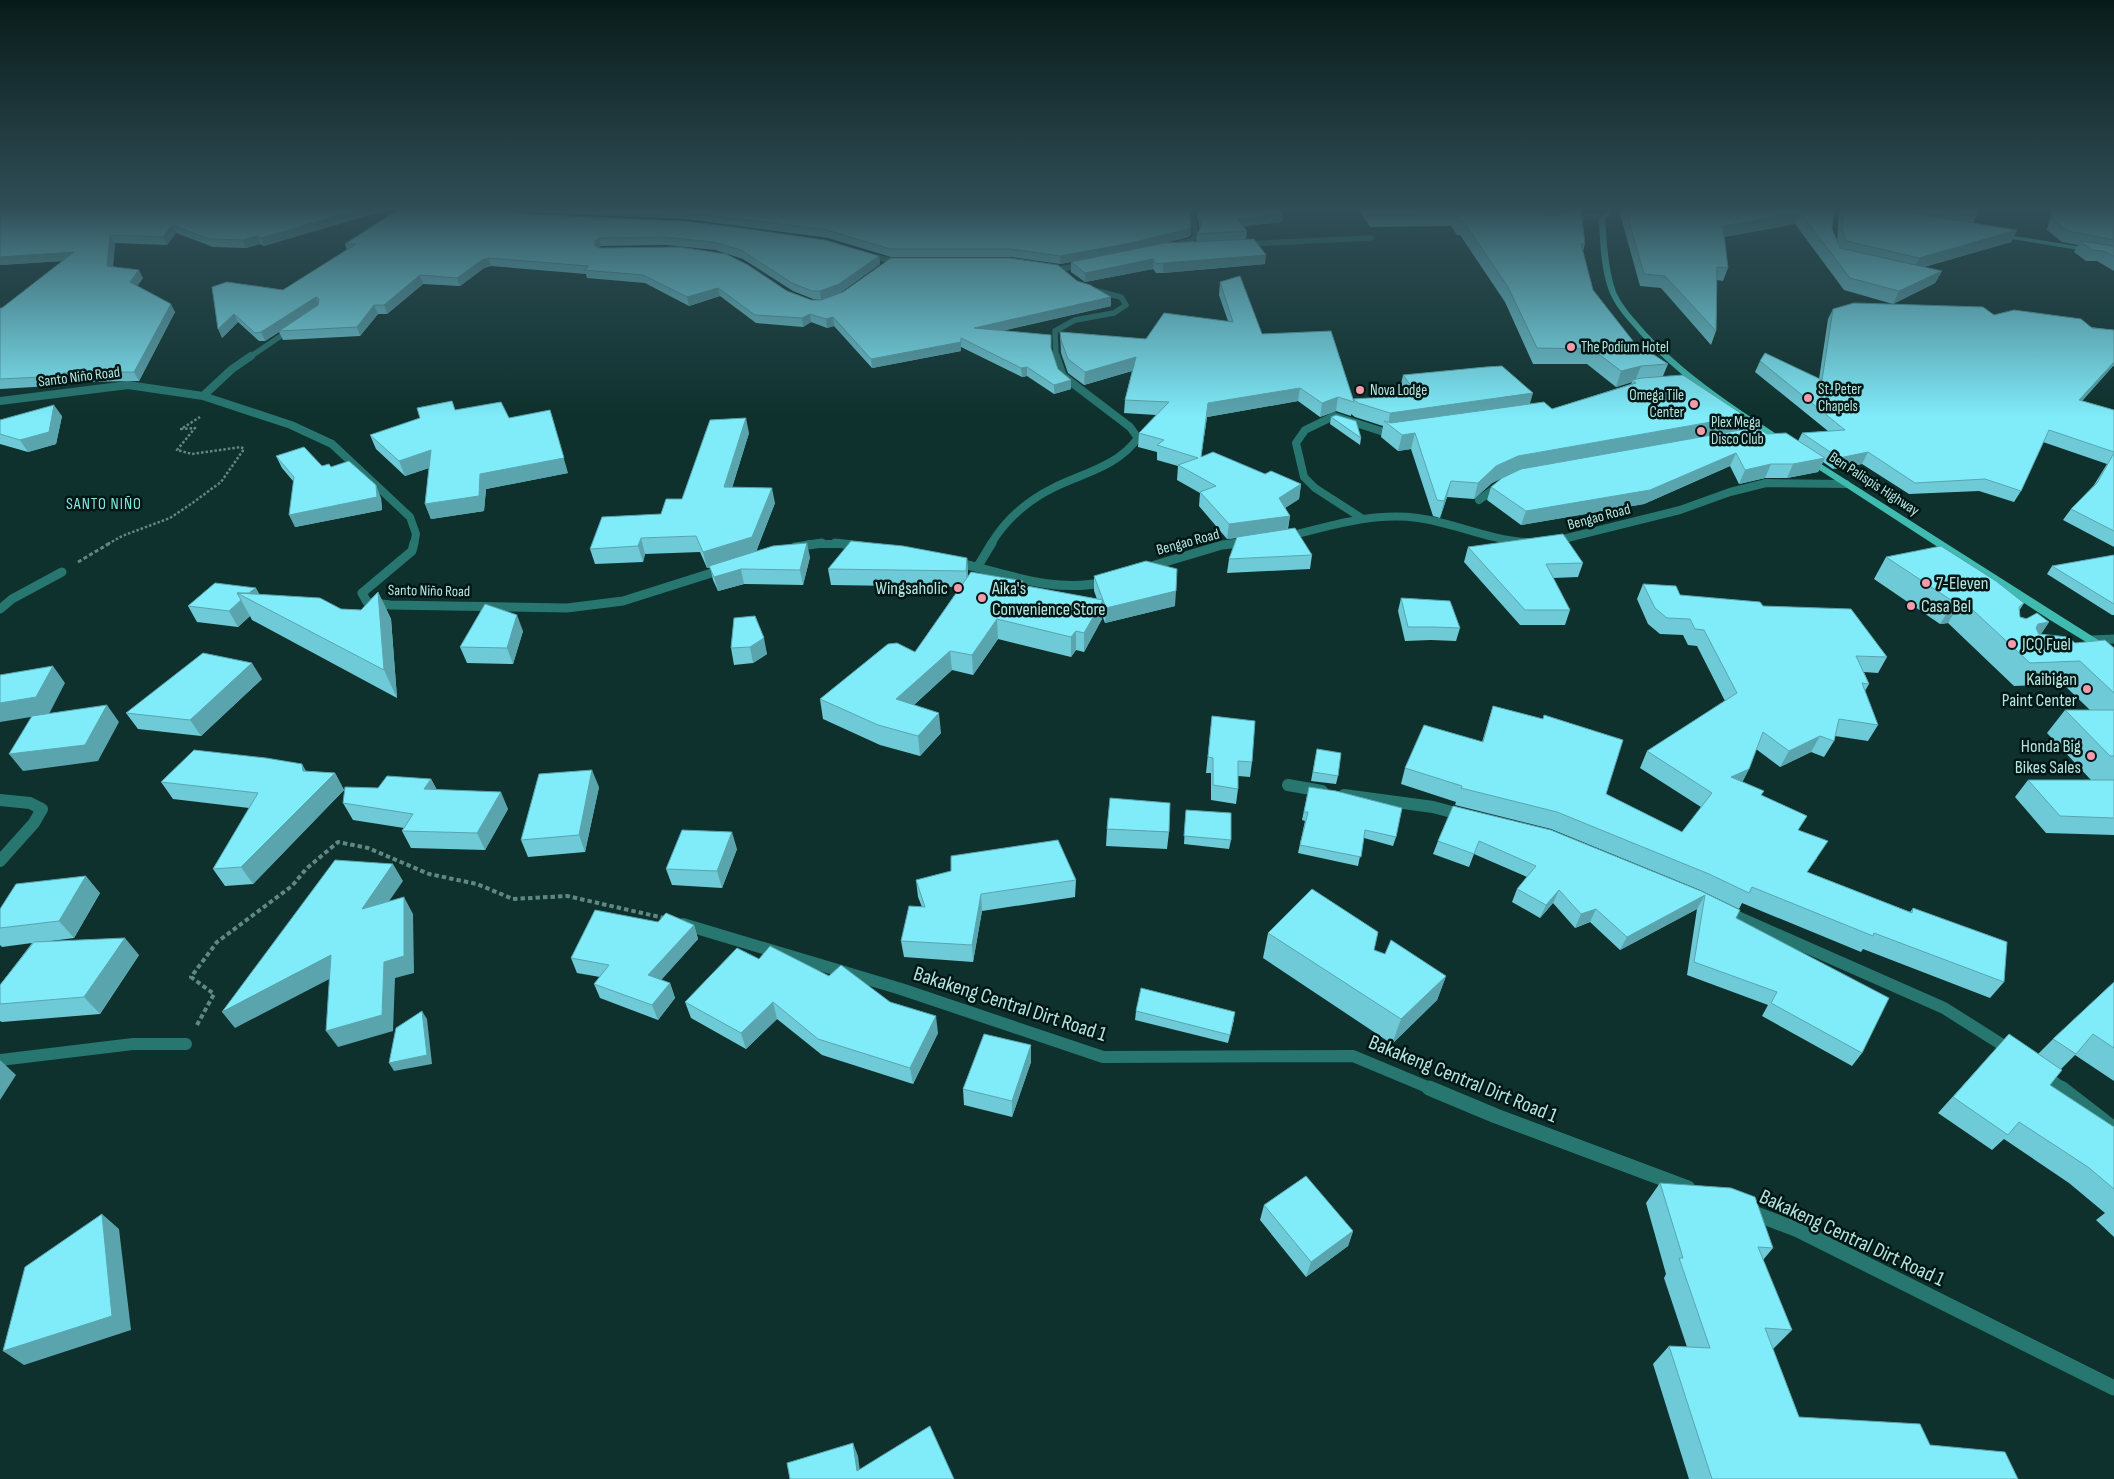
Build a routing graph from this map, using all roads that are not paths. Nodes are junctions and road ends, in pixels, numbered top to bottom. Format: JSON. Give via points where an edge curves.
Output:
{"nodes":[{"id":1,"x":1611,"y":279,"type":"edge"},
{"id":2,"x":1080,"y":286,"type":"edge"},
{"id":3,"x":295,"y":326,"type":"edge"},
{"id":4,"x":1656,"y":361,"type":"edge"},
{"id":5,"x":1673,"y":362,"type":"junction"},
{"id":6,"x":203,"y":396,"type":"junction"},
{"id":7,"x":0,"y":401,"type":"edge"},
{"id":8,"x":1404,"y":431,"type":"edge"},
{"id":9,"x":1768,"y":432,"type":"junction"},
{"id":10,"x":1758,"y":434,"type":"edge"},
{"id":11,"x":1791,"y":448,"type":"edge"},
{"id":12,"x":1799,"y":453,"type":"edge"},
{"id":13,"x":1508,"y":481,"type":"edge"},
{"id":14,"x":1846,"y":484,"type":"junction"},
{"id":15,"x":1479,"y":500,"type":"edge"},
{"id":16,"x":1363,"y":519,"type":"junction"},
{"id":17,"x":1276,"y":538,"type":"edge"},
{"id":18,"x":1258,"y":541,"type":"edge"},
{"id":19,"x":874,"y":548,"type":"edge"},
{"id":20,"x":785,"y":550,"type":"edge"},
{"id":21,"x":950,"y":561,"type":"edge"},
{"id":22,"x":737,"y":565,"type":"edge"},
{"id":23,"x":978,"y":566,"type":"junction"},
{"id":24,"x":1138,"y":571,"type":"edge"},
{"id":25,"x":62,"y":572,"type":"road end"},
{"id":26,"x":1111,"y":580,"type":"edge"},
{"id":27,"x":0,"y":609,"type":"edge"},
{"id":28,"x":2114,"y":639,"type":"edge"},
{"id":29,"x":2091,"y":640,"type":"junction"},
{"id":30,"x":2087,"y":651,"type":"edge"},
{"id":31,"x":2110,"y":652,"type":"edge"},
{"id":32,"x":1288,"y":785,"type":"dead end"},
{"id":33,"x":0,"y":800,"type":"edge"},
{"id":34,"x":1472,"y":817,"type":"edge"},
{"id":35,"x":0,"y":861,"type":"edge"},
{"id":36,"x":1714,"y":906,"type":"edge"},
{"id":37,"x":674,"y":921,"type":"edge"},
{"id":38,"x":186,"y":1044,"type":"road end"},
{"id":39,"x":2019,"y":1057,"type":"edge"},
{"id":40,"x":0,"y":1060,"type":"edge"},
{"id":41,"x":2034,"y":1068,"type":"edge"},
{"id":42,"x":2114,"y":1129,"type":"edge"},
{"id":43,"x":1697,"y":1192,"type":"edge"},
{"id":44,"x":1734,"y":1206,"type":"edge"},
{"id":45,"x":2114,"y":1388,"type":"edge"}],
"edges":[{"from":1,"to":5,"type":"main road","via":[[1614,293],[1647,340]]},
{"from":2,"to":23,"type":"street","via":[[1121,297],[1126,305],[1114,313],[1075,320],[1056,331],[1054,338],[1059,366],[1063,376],[1130,427],[1138,438],[1132,448],[1113,462],[1062,483],[1005,523]]},
{"from":3,"to":6,"type":"street","via":[[232,369]]},
{"from":4,"to":5,"type":"street"},
{"from":5,"to":9,"type":"main road","via":[[1692,383]]},
{"from":6,"to":7,"type":"street","name":"Santo Niño Road","via":[[128,385]]},
{"from":6,"to":22,"type":"street","name":"Santo Niño Road","via":[[291,425],[332,444],[410,517],[416,534],[412,550],[362,593],[367,602],[567,608],[623,601]]},
{"from":8,"to":16,"type":"street","via":[[1387,433],[1334,416],[1305,430],[1296,444],[1304,477],[1315,488]]},
{"from":9,"to":10,"type":"street"},
{"from":9,"to":11,"type":"main road"},
{"from":12,"to":14,"type":"main road","name":"Ben Palispis Highway"},
{"from":13,"to":15,"type":"street"},
{"from":14,"to":16,"type":"street","name":"Bengao Road","via":[[1766,483],[1586,535],[1542,542],[1518,542],[1418,518]]},
{"from":14,"to":29,"type":"main road","name":"Ben Palispis Highway","via":[[2050,620]]},
{"from":16,"to":17,"type":"street","name":"Bengao Road"},
{"from":18,"to":24,"type":"street","name":"Bengao Road","via":[[1222,545]]},
{"from":19,"to":20,"type":"street","via":[[846,543],[804,545]]},
{"from":21,"to":23,"type":"street"},
{"from":23,"to":26,"type":"street","via":[[1030,580],[1077,587]]},
{"from":25,"to":27,"type":"street"},
{"from":28,"to":29,"type":"street"},
{"from":29,"to":31,"type":"main road","name":"Ben Palispis Highway"},
{"from":30,"to":31,"type":"street"},
{"from":32,"to":34,"type":"street","via":[[1434,807]]},
{"from":33,"to":35,"type":"street","via":[[30,803],[42,809],[34,823]]},
{"from":36,"to":39,"type":"street","via":[[1944,1008]]},
{"from":37,"to":43,"type":"street","name":"Bakakeng Central Dirt Road 1","via":[[901,989],[1103,1057],[1353,1056],[1496,1116]]},
{"from":38,"to":40,"type":"street","via":[[133,1044]]},
{"from":41,"to":42,"type":"street"},
{"from":44,"to":45,"type":"street","name":"Bakakeng Central Dirt Road 1","via":[[1798,1230]]}]}
